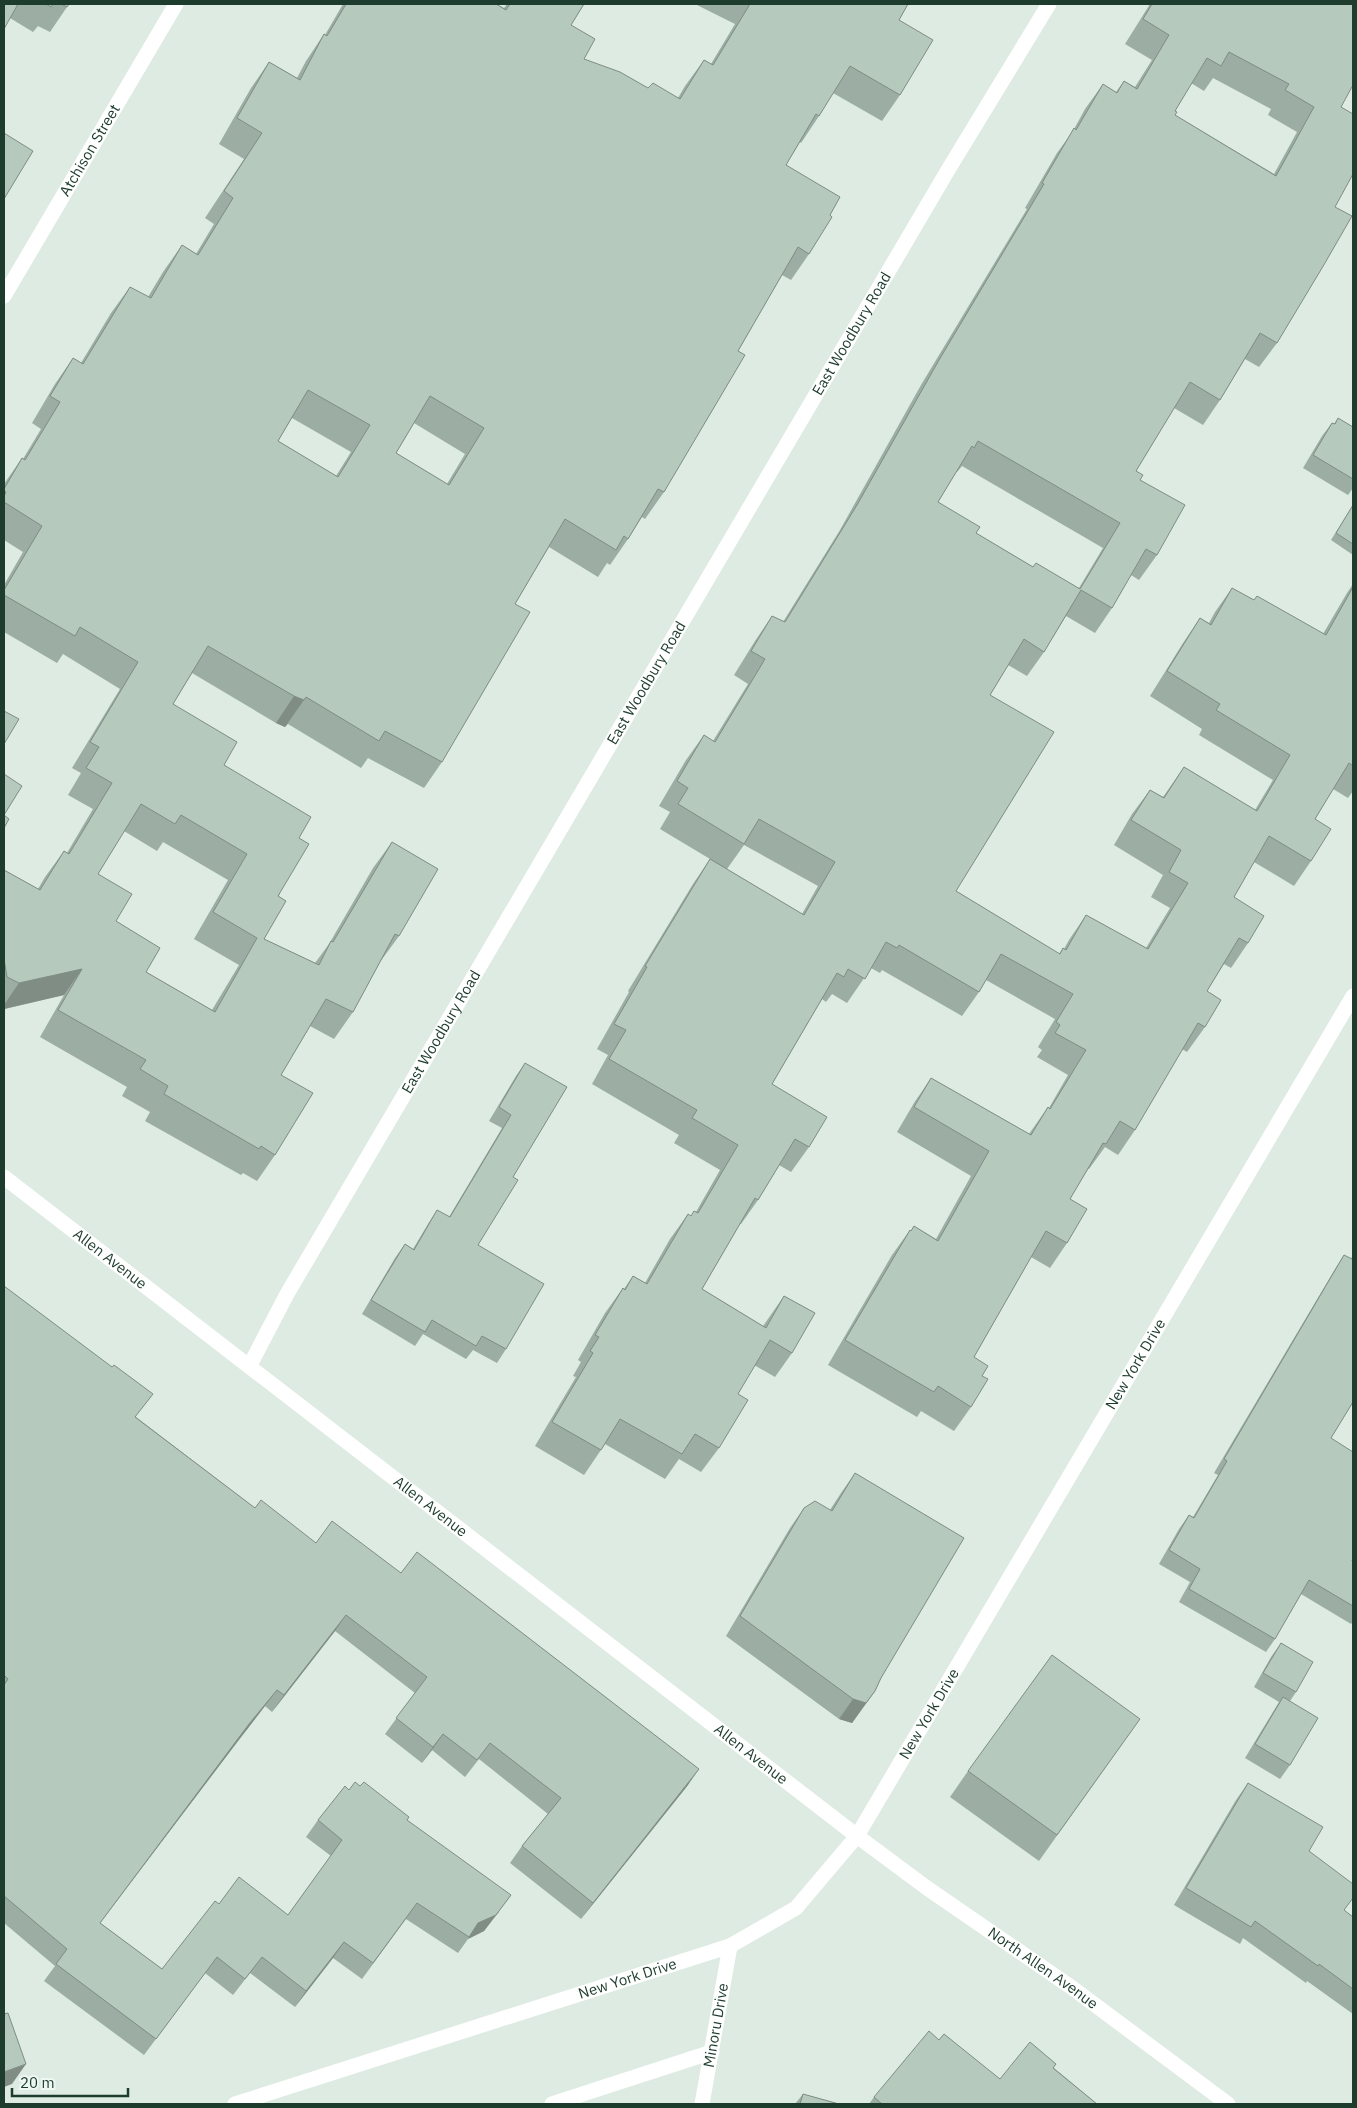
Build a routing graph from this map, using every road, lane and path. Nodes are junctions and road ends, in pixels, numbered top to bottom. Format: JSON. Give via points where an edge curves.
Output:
{"nodes":[{"id":1,"x":176,"y":4,"type":"edge"},
{"id":2,"x":1049,"y":4,"type":"edge"},
{"id":3,"x":4,"y":296,"type":"edge"},
{"id":4,"x":1353,"y":996,"type":"edge"},
{"id":5,"x":4,"y":1177,"type":"edge"},
{"id":6,"x":250,"y":1365,"type":"junction"},
{"id":7,"x":857,"y":1836,"type":"junction"},
{"id":8,"x":730,"y":1946,"type":"junction"},
{"id":9,"x":712,"y":2052,"type":"junction"},
{"id":10,"x":235,"y":2104,"type":"edge"},
{"id":11,"x":552,"y":2104,"type":"edge"},
{"id":12,"x":702,"y":2104,"type":"edge"},
{"id":13,"x":1228,"y":2104,"type":"edge"}],
"edges":[{"from":1,"to":3,"type":"street","name":"Atchison Street"},
{"from":2,"to":6,"type":"street","name":"East Woodbury Road","via":[[943,178],[307,1260]]},
{"from":4,"to":7,"type":"street","name":"New York Drive"},
{"from":5,"to":6,"type":"street","name":"Allen Avenue"},
{"from":6,"to":7,"type":"street","name":"Allen Avenue"},
{"from":7,"to":8,"type":"street","name":"New York Drive","via":[[796,1908]]},
{"from":7,"to":13,"type":"street","name":"North Allen Avenue","via":[[1071,1987]]},
{"from":8,"to":9,"type":"street","name":"Minoru Drive"},
{"from":8,"to":10,"type":"street","name":"New York Drive"},
{"from":9,"to":11,"type":"street"},
{"from":9,"to":12,"type":"street","name":"Minoru Drive"}]}
